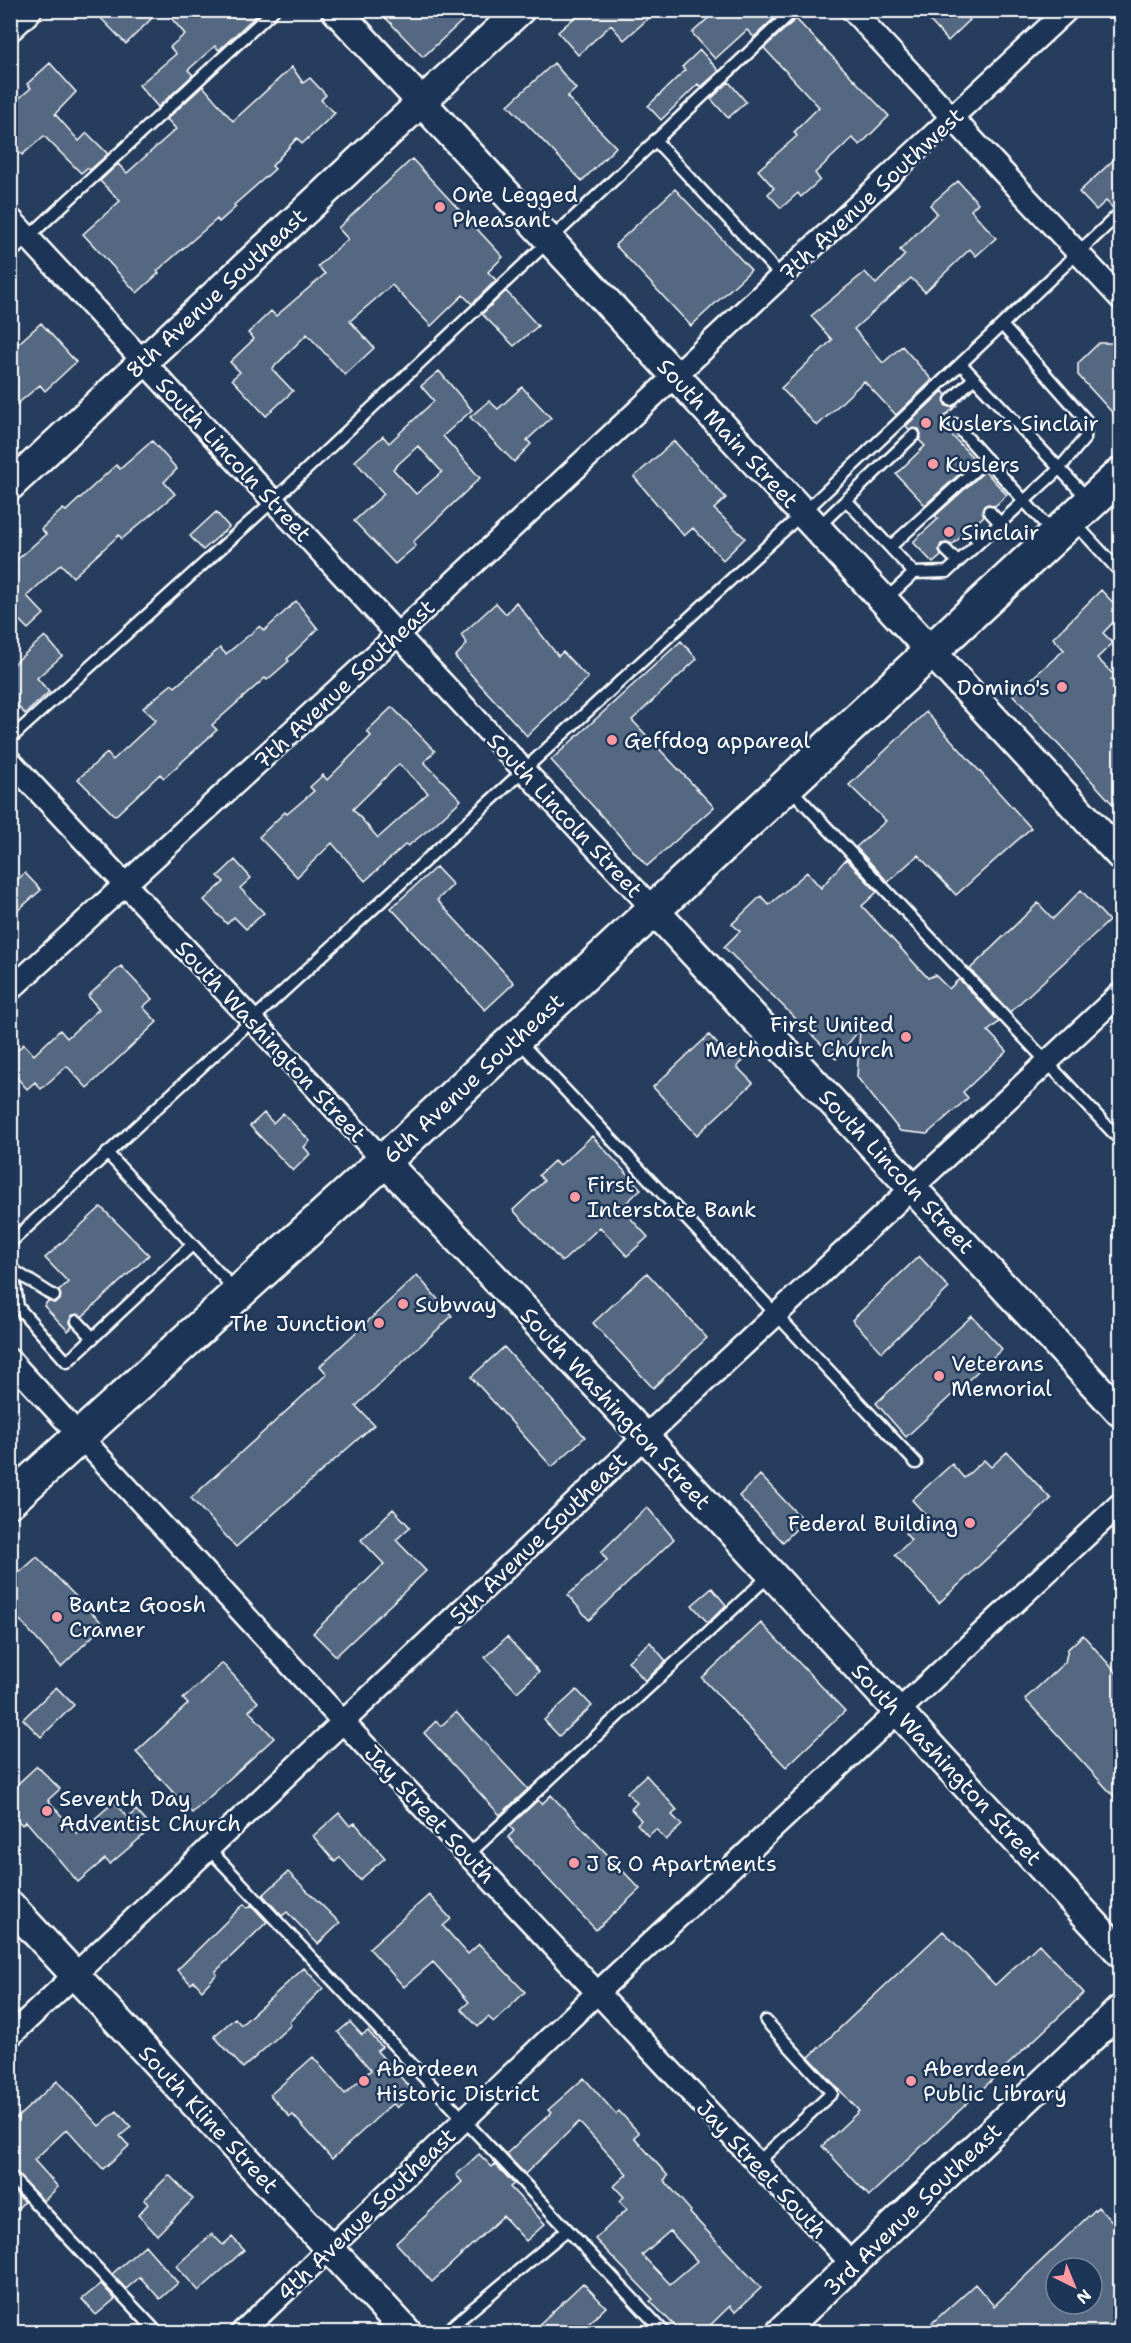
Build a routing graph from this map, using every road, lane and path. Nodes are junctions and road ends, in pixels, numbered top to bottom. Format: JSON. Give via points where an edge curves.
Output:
{"nodes":[{"id":1,"x":27,"y":10,"type":"edge"},
{"id":2,"x":274,"y":10,"type":"edge"},
{"id":3,"x":336,"y":10,"type":"edge"},
{"id":4,"x":520,"y":10,"type":"edge"},
{"id":5,"x":794,"y":10,"type":"edge"},
{"id":6,"x":852,"y":10,"type":"edge"},
{"id":7,"x":1067,"y":10,"type":"edge"},
{"id":8,"x":10,"y":26,"type":"edge"},
{"id":9,"x":421,"y":101,"type":"junction"},
{"id":10,"x":952,"y":118,"type":"junction"},
{"id":11,"x":656,"y":140,"type":"junction"},
{"id":12,"x":1120,"y":213,"type":"edge"},
{"id":13,"x":10,"y":218,"type":"edge"},
{"id":14,"x":29,"y":237,"type":"junction"},
{"id":15,"x":549,"y":240,"type":"junction"},
{"id":16,"x":1078,"y":253,"type":"junction"},
{"id":17,"x":10,"y":254,"type":"edge"},
{"id":18,"x":782,"y":277,"type":"junction"},
{"id":19,"x":1120,"y":298,"type":"edge"},
{"id":20,"x":1002,"y":325,"type":"junction"},
{"id":21,"x":144,"y":361,"type":"junction"},
{"id":22,"x":961,"y":364,"type":"junction"},
{"id":23,"x":675,"y":377,"type":"junction"},
{"id":24,"x":974,"y":378,"type":"junction"},
{"id":25,"x":951,"y":400,"type":"dead end"},
{"id":26,"x":955,"y":424,"type":"dead end"},
{"id":27,"x":914,"y":435,"type":"dead end"},
{"id":28,"x":987,"y":459,"type":"junction"},
{"id":29,"x":1059,"y":469,"type":"junction"},
{"id":30,"x":1120,"y":475,"type":"edge"},
{"id":31,"x":10,"y":486,"type":"edge"},
{"id":32,"x":846,"y":500,"type":"junction"},
{"id":33,"x":273,"y":501,"type":"junction"},
{"id":34,"x":1025,"y":501,"type":"junction"},
{"id":35,"x":989,"y":512,"type":"dead end"},
{"id":36,"x":1073,"y":519,"type":"junction"},
{"id":37,"x":810,"y":520,"type":"junction"},
{"id":38,"x":1000,"y":523,"type":"junction"},
{"id":39,"x":969,"y":530,"type":"dead end"},
{"id":40,"x":980,"y":542,"type":"junction"},
{"id":41,"x":890,"y":548,"type":"junction"},
{"id":42,"x":946,"y":550,"type":"dead end"},
{"id":43,"x":958,"y":562,"type":"junction"},
{"id":44,"x":1120,"y":572,"type":"edge"},
{"id":45,"x":914,"y":573,"type":"junction"},
{"id":46,"x":885,"y":600,"type":"junction"},
{"id":47,"x":397,"y":634,"type":"junction"},
{"id":48,"x":932,"y":650,"type":"junction"},
{"id":49,"x":10,"y":739,"type":"edge"},
{"id":50,"x":10,"y":761,"type":"edge"},
{"id":51,"x":523,"y":771,"type":"junction"},
{"id":52,"x":787,"y":784,"type":"junction"},
{"id":53,"x":1120,"y":855,"type":"edge"},
{"id":54,"x":126,"y":885,"type":"junction"},
{"id":55,"x":653,"y":909,"type":"junction"},
{"id":56,"x":10,"y":990,"type":"edge"},
{"id":57,"x":1120,"y":994,"type":"edge"},
{"id":58,"x":251,"y":1020,"type":"junction"},
{"id":59,"x":515,"y":1038,"type":"junction"},
{"id":60,"x":1047,"y":1062,"type":"junction"},
{"id":61,"x":1120,"y":1140,"type":"edge"},
{"id":62,"x":107,"y":1154,"type":"junction"},
{"id":63,"x":384,"y":1161,"type":"junction"},
{"id":64,"x":912,"y":1188,"type":"junction"},
{"id":65,"x":10,"y":1243,"type":"edge"},
{"id":66,"x":192,"y":1245,"type":"junction"},
{"id":67,"x":12,"y":1268,"type":"edge"},
{"id":68,"x":238,"y":1294,"type":"junction"},
{"id":69,"x":54,"y":1296,"type":"dead end"},
{"id":70,"x":777,"y":1313,"type":"junction"},
{"id":71,"x":77,"y":1321,"type":"dead end"},
{"id":72,"x":93,"y":1338,"type":"junction"},
{"id":73,"x":10,"y":1360,"type":"edge"},
{"id":74,"x":1120,"y":1412,"type":"edge"},
{"id":75,"x":81,"y":1435,"type":"junction"},
{"id":76,"x":645,"y":1437,"type":"junction"},
{"id":77,"x":916,"y":1463,"type":"dead end"},
{"id":78,"x":10,"y":1500,"type":"edge"},
{"id":79,"x":1120,"y":1504,"type":"edge"},
{"id":80,"x":771,"y":1574,"type":"junction"},
{"id":81,"x":898,"y":1710,"type":"junction"},
{"id":82,"x":344,"y":1723,"type":"junction"},
{"id":83,"x":209,"y":1849,"type":"junction"},
{"id":84,"x":469,"y":1854,"type":"junction"},
{"id":85,"x":10,"y":1905,"type":"edge"},
{"id":86,"x":1120,"y":1952,"type":"edge"},
{"id":87,"x":75,"y":1974,"type":"junction"},
{"id":88,"x":598,"y":1992,"type":"junction"},
{"id":89,"x":1120,"y":2010,"type":"edge"},
{"id":90,"x":766,"y":2021,"type":"dead end"},
{"id":91,"x":10,"y":2036,"type":"edge"},
{"id":92,"x":463,"y":2121,"type":"junction"},
{"id":93,"x":757,"y":2163,"type":"junction"},
{"id":94,"x":10,"y":2176,"type":"edge"},
{"id":95,"x":567,"y":2230,"type":"junction"},
{"id":96,"x":329,"y":2249,"type":"junction"},
{"id":97,"x":853,"y":2265,"type":"junction"},
{"id":98,"x":157,"y":2332,"type":"edge"},
{"id":99,"x":242,"y":2332,"type":"edge"},
{"id":100,"x":407,"y":2332,"type":"edge"},
{"id":101,"x":445,"y":2332,"type":"edge"},
{"id":102,"x":664,"y":2332,"type":"edge"},
{"id":103,"x":781,"y":2332,"type":"edge"}],
"edges":[{"from":1,"to":8,"type":"street"},
{"from":2,"to":14,"type":"lane"},
{"from":3,"to":9,"type":"street","name":"South Main Street"},
{"from":4,"to":9,"type":"street","name":"8th Avenue Southeast"},
{"from":5,"to":11,"type":"lane"},
{"from":6,"to":10,"type":"street"},
{"from":7,"to":10,"type":"street","name":"7th Avenue Southwest"},
{"from":9,"to":15,"type":"street","name":"South Main Street"},
{"from":9,"to":21,"type":"street","name":"8th Avenue Southeast"},
{"from":10,"to":16,"type":"street"},
{"from":10,"to":18,"type":"street","name":"7th Avenue Southwest"},
{"from":11,"to":15,"type":"lane"},
{"from":11,"to":18,"type":"lane"},
{"from":12,"to":16,"type":"lane"},
{"from":13,"to":14,"type":"street","name":"South Lincoln Street"},
{"from":14,"to":17,"type":"lane"},
{"from":14,"to":21,"type":"street","name":"South Lincoln Street"},
{"from":15,"to":23,"type":"street","name":"South Main Street"},
{"from":15,"to":33,"type":"lane"},
{"from":16,"to":19,"type":"street"},
{"from":16,"to":20,"type":"lane"},
{"from":18,"to":23,"type":"street","name":"7th Avenue Southwest"},
{"from":20,"to":22,"type":"lane"},
{"from":20,"to":29,"type":"lane","via":[[1086,420],[1085,438]]},
{"from":21,"to":31,"type":"street","name":"8th Avenue Southeast"},
{"from":21,"to":33,"type":"street","name":"South Lincoln Street"},
{"from":22,"to":24,"type":"lane"},
{"from":22,"to":37,"type":"lane"},
{"from":23,"to":37,"type":"street","name":"South Main Street"},
{"from":23,"to":47,"type":"street","name":"7th Avenue Southeast"},
{"from":24,"to":25,"type":"lane"},
{"from":24,"to":29,"type":"lane"},
{"from":26,"to":28,"type":"lane"},
{"from":27,"to":32,"type":"lane"},
{"from":28,"to":34,"type":"lane"},
{"from":28,"to":41,"type":"lane","via":[[966,487],[923,526]]},
{"from":29,"to":34,"type":"lane"},
{"from":29,"to":36,"type":"lane"},
{"from":30,"to":36,"type":"highway","name":"6th Avenue Southeast"},
{"from":32,"to":37,"type":"lane"},
{"from":32,"to":41,"type":"lane"},
{"from":33,"to":47,"type":"street","name":"South Lincoln Street"},
{"from":33,"to":49,"type":"lane"},
{"from":34,"to":36,"type":"lane"},
{"from":34,"to":38,"type":"lane"},
{"from":35,"to":38,"type":"lane"},
{"from":36,"to":44,"type":"lane"},
{"from":36,"to":48,"type":"highway","name":"6th Avenue Southeast"},
{"from":37,"to":46,"type":"street","name":"South Main Street"},
{"from":37,"to":51,"type":"lane"},
{"from":38,"to":40,"type":"lane"},
{"from":39,"to":40,"type":"lane"},
{"from":40,"to":43,"type":"lane"},
{"from":41,"to":45,"type":"lane"},
{"from":42,"to":43,"type":"lane"},
{"from":43,"to":45,"type":"lane","via":[[947,572]]},
{"from":45,"to":46,"type":"lane"},
{"from":46,"to":48,"type":"street","name":"South Main Street"},
{"from":47,"to":51,"type":"street","name":"South Lincoln Street"},
{"from":47,"to":54,"type":"street","name":"7th Avenue Southeast"},
{"from":48,"to":52,"type":"highway","name":"6th Avenue Southeast"},
{"from":48,"to":53,"type":"street","name":"South Main Street"},
{"from":50,"to":54,"type":"street","name":"South Washington Street"},
{"from":51,"to":55,"type":"street","name":"South Lincoln Street"},
{"from":51,"to":58,"type":"lane"},
{"from":52,"to":55,"type":"highway","name":"6th Avenue Southeast"},
{"from":52,"to":60,"type":"lane"},
{"from":54,"to":56,"type":"street","name":"7th Avenue Southeast"},
{"from":54,"to":58,"type":"street","name":"South Washington Street"},
{"from":55,"to":59,"type":"highway","name":"6th Avenue Southeast"},
{"from":55,"to":64,"type":"street","name":"South Lincoln Street"},
{"from":57,"to":60,"type":"street","name":"5th Avenue Southeast"},
{"from":58,"to":62,"type":"lane"},
{"from":58,"to":63,"type":"street","name":"South Washington Street"},
{"from":59,"to":63,"type":"highway","name":"6th Avenue Southeast"},
{"from":59,"to":70,"type":"lane"},
{"from":60,"to":61,"type":"lane"},
{"from":60,"to":64,"type":"street","name":"5th Avenue Southeast"},
{"from":62,"to":65,"type":"lane"},
{"from":62,"to":66,"type":"lane"},
{"from":63,"to":68,"type":"highway","name":"6th Avenue Southeast"},
{"from":63,"to":76,"type":"street","name":"South Washington Street"},
{"from":64,"to":70,"type":"street","name":"5th Avenue Southeast"},
{"from":64,"to":74,"type":"street","name":"South Lincoln Street"},
{"from":66,"to":68,"type":"lane"},
{"from":66,"to":72,"type":"lane"},
{"from":67,"to":69,"type":"lane"},
{"from":67,"to":72,"type":"lane","via":[[18,1307],[67,1362]]},
{"from":68,"to":75,"type":"highway","name":"6th Avenue Southeast"},
{"from":70,"to":76,"type":"street","name":"5th Avenue Southeast"},
{"from":70,"to":77,"type":"lane"},
{"from":71,"to":72,"type":"lane"},
{"from":73,"to":75,"type":"street","name":"Jay Street South"},
{"from":75,"to":78,"type":"highway","name":"6th Avenue Southeast"},
{"from":75,"to":82,"type":"street","name":"Jay Street South"},
{"from":76,"to":80,"type":"street","name":"South Washington Street"},
{"from":76,"to":82,"type":"street","name":"5th Avenue Southeast"},
{"from":79,"to":81,"type":"street","name":"4th Avenue Southeast"},
{"from":80,"to":81,"type":"street","name":"South Washington Street"},
{"from":80,"to":84,"type":"lane"},
{"from":81,"to":86,"type":"street","name":"South Washington Street"},
{"from":81,"to":88,"type":"street","name":"4th Avenue Southeast"},
{"from":82,"to":83,"type":"street","name":"5th Avenue Southeast"},
{"from":82,"to":84,"type":"street","name":"Jay Street South"},
{"from":83,"to":87,"type":"street","name":"5th Avenue Southeast"},
{"from":83,"to":92,"type":"lane"},
{"from":84,"to":88,"type":"street","name":"Jay Street South"},
{"from":85,"to":87,"type":"street","name":"South Kline Street"},
{"from":87,"to":91,"type":"street","name":"5th Avenue Southeast"},
{"from":87,"to":96,"type":"street","name":"South Kline Street"},
{"from":88,"to":92,"type":"street","name":"4th Avenue Southeast"},
{"from":88,"to":93,"type":"street","name":"Jay Street South"},
{"from":89,"to":97,"type":"street","name":"3rd Avenue Southeast"},
{"from":90,"to":93,"type":"lane","via":[[832,2093]]},
{"from":92,"to":95,"type":"lane"},
{"from":92,"to":96,"type":"street","name":"4th Avenue Southeast"},
{"from":93,"to":97,"type":"street","name":"Jay Street South"},
{"from":94,"to":98,"type":"lane"},
{"from":95,"to":101,"type":"lane"},
{"from":95,"to":102,"type":"lane"},
{"from":96,"to":99,"type":"street","name":"4th Avenue Southeast"},
{"from":96,"to":100,"type":"street","name":"South Kline Street"},
{"from":97,"to":103,"type":"street","name":"3rd Avenue Southeast"}]}
